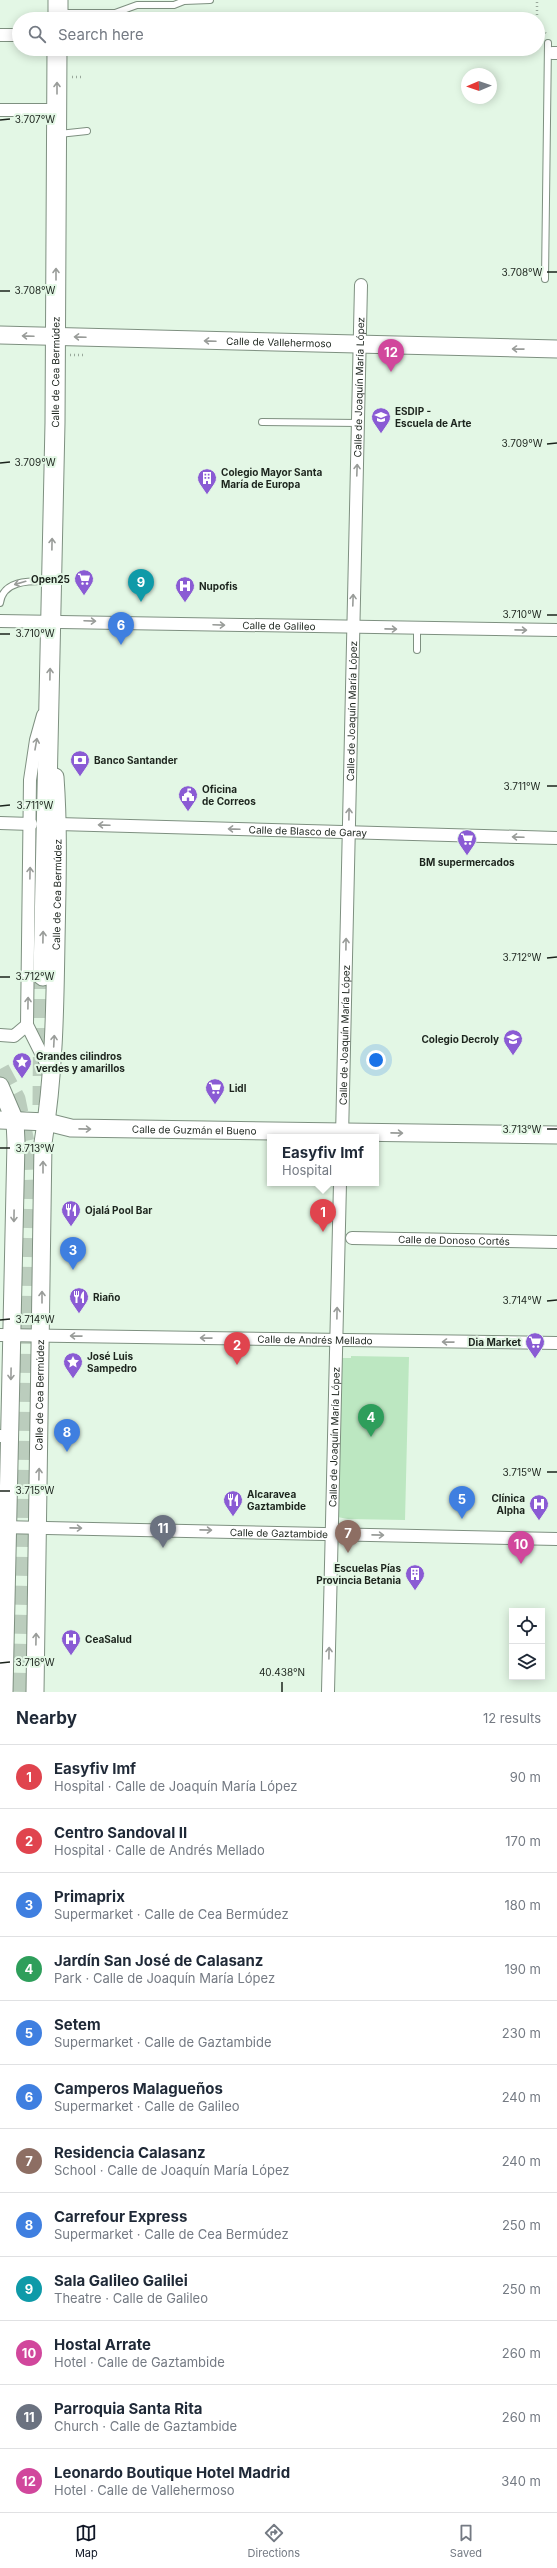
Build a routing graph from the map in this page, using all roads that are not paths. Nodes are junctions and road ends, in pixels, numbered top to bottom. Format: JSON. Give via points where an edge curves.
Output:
{"nodes":[{"id":1,"x":210,"y":0,"type":"edge"},
{"id":2,"x":58,"y":11,"type":"edge"},
{"id":3,"x":86,"y":12,"type":"edge"},
{"id":4,"x":118,"y":12,"type":"edge"},
{"id":5,"x":0,"y":35,"type":"edge"},
{"id":6,"x":12,"y":35,"type":"edge"},
{"id":7,"x":552,"y":50,"type":"edge"},
{"id":8,"x":58,"y":56,"type":"edge"},
{"id":9,"x":0,"y":110,"type":"edge"},
{"id":10,"x":57,"y":110,"type":"junction"},
{"id":11,"x":87,"y":132,"type":"dead end"},
{"id":12,"x":57,"y":134,"type":"junction"},
{"id":13,"x":545,"y":279,"type":"dead end"},
{"id":14,"x":361,"y":285,"type":"dead end"},
{"id":15,"x":0,"y":335,"type":"edge"},
{"id":16,"x":56,"y":337,"type":"junction"},
{"id":17,"x":361,"y":346,"type":"junction"},
{"id":18,"x":557,"y":349,"type":"edge"},
{"id":19,"x":262,"y":422,"type":"dead end"},
{"id":20,"x":359,"y":423,"type":"junction"},
{"id":21,"x":51,"y":581,"type":"junction"},
{"id":22,"x":0,"y":603,"type":"edge"},
{"id":23,"x":0,"y":621,"type":"edge"},
{"id":24,"x":50,"y":621,"type":"junction"},
{"id":25,"x":353,"y":628,"type":"junction"},
{"id":26,"x":417,"y":629,"type":"junction"},
{"id":27,"x":557,"y":630,"type":"edge"},
{"id":28,"x":417,"y":650,"type":"dead end"},
{"id":29,"x":49,"y":704,"type":"junction"},
{"id":30,"x":0,"y":823,"type":"edge"},
{"id":31,"x":31,"y":824,"type":"junction"},
{"id":32,"x":58,"y":824,"type":"junction"},
{"id":33,"x":349,"y":832,"type":"junction"},
{"id":34,"x":557,"y":838,"type":"edge"},
{"id":35,"x":42,"y":976,"type":"tunnel mouth"},
{"id":36,"x":27,"y":1025,"type":"junction"},
{"id":37,"x":0,"y":1035,"type":"edge"},
{"id":38,"x":52,"y":1076,"type":"junction"},
{"id":39,"x":0,"y":1086,"type":"edge"},
{"id":40,"x":8,"y":1121,"type":"edge"},
{"id":41,"x":47,"y":1122,"type":"junction"},
{"id":42,"x":342,"y":1134,"type":"edge"},
{"id":43,"x":557,"y":1134,"type":"edge"},
{"id":44,"x":340,"y":1186,"type":"edge"},
{"id":45,"x":352,"y":1238,"type":"dead end"},
{"id":46,"x":557,"y":1242,"type":"edge"},
{"id":47,"x":6,"y":1335,"type":"edge"},
{"id":48,"x":42,"y":1336,"type":"junction"},
{"id":49,"x":337,"y":1340,"type":"junction"},
{"id":50,"x":557,"y":1343,"type":"edge"},
{"id":51,"x":4,"y":1527,"type":"edge"},
{"id":52,"x":37,"y":1527,"type":"junction"},
{"id":53,"x":332,"y":1533,"type":"junction"},
{"id":54,"x":557,"y":1539,"type":"edge"},
{"id":55,"x":4,"y":1692,"type":"edge"},
{"id":56,"x":35,"y":1692,"type":"edge"},
{"id":57,"x":328,"y":1692,"type":"edge"}],
"edges":[{"from":1,"to":4,"type":"lane","via":[[184,1],[174,5],[137,5]]},
{"from":2,"to":3,"type":"lane"},
{"from":5,"to":6,"type":"street"},
{"from":7,"to":13,"type":"lane"},
{"from":10,"to":8,"type":"main road","name":"Calle de Cea Bermúdez","one_way":true},
{"from":9,"to":10,"type":"street"},
{"from":10,"to":12,"type":"main road","name":"Calle de Cea Bermúdez"},
{"from":11,"to":12,"type":"lane"},
{"from":16,"to":12,"type":"main road","name":"Calle de Cea Bermúdez","one_way":true},
{"from":14,"to":17,"type":"street","name":"Calle de Joaquín María López"},
{"from":16,"to":15,"type":"street","name":"Calle de Vallehermoso","one_way":true},
{"from":17,"to":16,"type":"street","name":"Calle de Vallehermoso","one_way":true},
{"from":21,"to":16,"type":"main road","name":"Calle de Cea Bermúdez","one_way":true},
{"from":18,"to":17,"type":"street","name":"Calle de Vallehermoso","one_way":true},
{"from":17,"to":20,"type":"street","name":"Calle de Joaquín María López"},
{"from":19,"to":20,"type":"lane"},
{"from":25,"to":20,"type":"street","name":"Calle de Joaquín María López","one_way":true},
{"from":21,"to":22,"type":"lane","one_way":true,"via":[[26,581],[10,586],[1,597]]},
{"from":21,"to":24,"type":"main road","name":"Calle de Cea Bermúdez"},
{"from":23,"to":24,"type":"street","name":"Calle de Galileo"},
{"from":24,"to":25,"type":"street","name":"Calle de Galileo","one_way":true},
{"from":29,"to":24,"type":"main road","name":"Calle de Cea Bermúdez","one_way":true},
{"from":25,"to":26,"type":"street","name":"Calle de Galileo","one_way":true},
{"from":33,"to":25,"type":"street","name":"Calle de Joaquín María López","one_way":true},
{"from":26,"to":27,"type":"street","name":"Calle de Galileo","one_way":true},
{"from":26,"to":28,"type":"lane"},
{"from":31,"to":29,"type":"street","name":"Calle de Cea Bermúdez","one_way":true,"via":[[30,780],[36,740]]},
{"from":29,"to":32,"type":"street","name":"Calle de Cea Bermúdez"},
{"from":35,"to":29,"type":"main road","name":"Calle de Cea Bermúdez","one_way":true},
{"from":30,"to":31,"type":"street"},
{"from":36,"to":31,"type":"street","name":"Calle de Cea Bermúdez","one_way":true},
{"from":33,"to":32,"type":"street","name":"Calle de Blasco de Garay","one_way":true},
{"from":38,"to":32,"type":"street","name":"Calle de Cea Bermúdez","one_way":true},
{"from":34,"to":33,"type":"street","name":"Calle de Blasco de Garay","one_way":true},
{"from":42,"to":33,"type":"street","name":"Calle de Joaquín María López","one_way":true},
{"from":36,"to":37,"type":"street","via":[[14,1036]]},
{"from":36,"to":38,"type":"street","name":"Calle de Cea Bermúdez"},
{"from":38,"to":41,"type":"street","name":"Calle de Cea Bermúdez"},
{"from":39,"to":40,"type":"street"},
{"from":40,"to":41,"type":"street","name":"Calle de Guzmán el Bueno"},
{"from":40,"to":47,"type":"street","one_way":true},
{"from":41,"to":42,"type":"street","name":"Calle de Guzmán el Bueno","one_way":true,"via":[[71,1128]]},
{"from":48,"to":41,"type":"street","name":"Calle de Cea Bermúdez","one_way":true,"via":[[43,1143]]},
{"from":42,"to":43,"type":"street","name":"Calle de Guzmán el Bueno","one_way":true},
{"from":49,"to":44,"type":"street","name":"Calle de Joaquín María López","one_way":true},
{"from":45,"to":46,"type":"street","name":"Calle de Donoso Cortés"},
{"from":47,"to":48,"type":"street","name":"Calle de Andrés Mellado"},
{"from":47,"to":51,"type":"street","one_way":true},
{"from":49,"to":48,"type":"street","name":"Calle de Andrés Mellado","one_way":true},
{"from":52,"to":48,"type":"street","name":"Calle de Cea Bermúdez","one_way":true},
{"from":50,"to":49,"type":"street","name":"Calle de Andrés Mellado","one_way":true},
{"from":49,"to":53,"type":"street","name":"Calle de Joaquín María López"},
{"from":51,"to":52,"type":"street","name":"Calle de Gaztambide"},
{"from":51,"to":55,"type":"street"},
{"from":52,"to":53,"type":"street","name":"Calle de Gaztambide","one_way":true},
{"from":56,"to":52,"type":"street","name":"Calle de Cea Bermúdez","one_way":true},
{"from":53,"to":54,"type":"street","name":"Calle de Gaztambide","one_way":true},
{"from":57,"to":53,"type":"street","name":"Calle de Joaquín María López","one_way":true}]}
